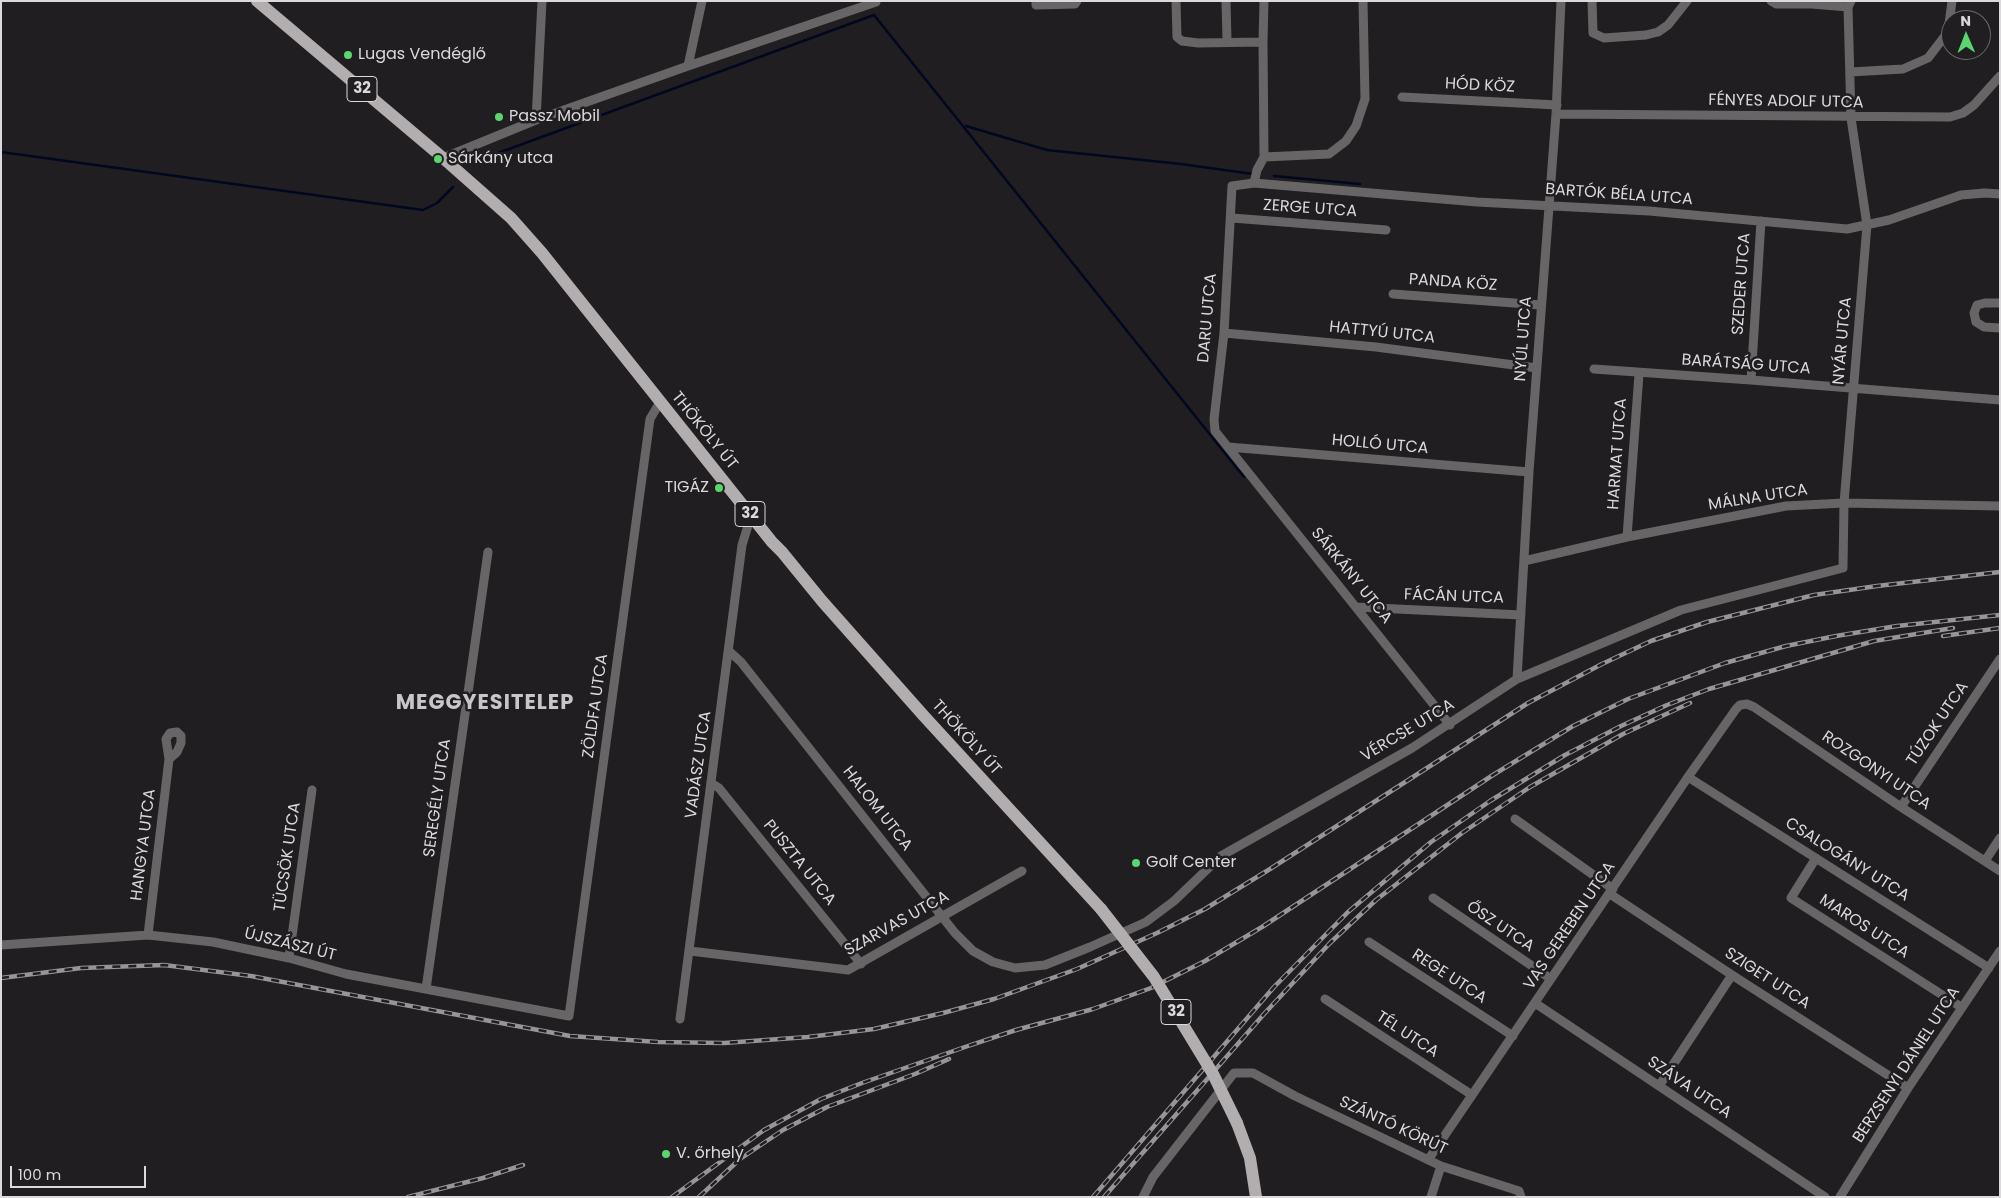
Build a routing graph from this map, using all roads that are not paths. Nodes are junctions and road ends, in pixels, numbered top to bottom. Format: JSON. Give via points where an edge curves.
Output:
{"nodes":[{"id":1,"x":256,"y":1,"type":"edge"},
{"id":2,"x":542,"y":1,"type":"edge"},
{"id":3,"x":702,"y":1,"type":"edge"},
{"id":4,"x":1036,"y":1,"type":"edge"},
{"id":5,"x":1077,"y":1,"type":"edge"},
{"id":6,"x":1176,"y":1,"type":"edge"},
{"id":7,"x":1226,"y":1,"type":"edge"},
{"id":8,"x":1264,"y":1,"type":"edge"},
{"id":9,"x":1363,"y":1,"type":"edge"},
{"id":10,"x":1560,"y":1,"type":"edge"},
{"id":11,"x":1592,"y":1,"type":"edge"},
{"id":12,"x":1687,"y":1,"type":"edge"},
{"id":13,"x":1772,"y":1,"type":"edge"},
{"id":14,"x":1952,"y":1,"type":"edge"},
{"id":15,"x":876,"y":2,"type":"edge"},
{"id":16,"x":1812,"y":2,"type":"edge"},
{"id":17,"x":1850,"y":4,"type":"edge"},
{"id":18,"x":1227,"y":41,"type":"junction"},
{"id":19,"x":1263,"y":42,"type":"junction"},
{"id":20,"x":688,"y":66,"type":"junction"},
{"id":21,"x":1850,"y":72,"type":"junction"},
{"id":22,"x":2000,"y":76,"type":"edge"},
{"id":23,"x":1402,"y":97,"type":"dead end"},
{"id":24,"x":1556,"y":110,"type":"junction"},
{"id":25,"x":1852,"y":118,"type":"junction"},
{"id":26,"x":536,"y":120,"type":"junction"},
{"id":27,"x":1264,"y":157,"type":"junction"},
{"id":28,"x":443,"y":158,"type":"junction"},
{"id":29,"x":1254,"y":183,"type":"junction"},
{"id":30,"x":1232,"y":186,"type":"joint"},
{"id":31,"x":2000,"y":194,"type":"edge"},
{"id":32,"x":1549,"y":206,"type":"junction"},
{"id":33,"x":1232,"y":218,"type":"junction"},
{"id":34,"x":1761,"y":221,"type":"junction"},
{"id":35,"x":1867,"y":225,"type":"junction"},
{"id":36,"x":1386,"y":230,"type":"dead end"},
{"id":37,"x":1393,"y":294,"type":"dead end"},
{"id":38,"x":2000,"y":303,"type":"edge"},
{"id":39,"x":1541,"y":305,"type":"junction"},
{"id":40,"x":2000,"y":328,"type":"edge"},
{"id":41,"x":1224,"y":333,"type":"junction"},
{"id":42,"x":1537,"y":368,"type":"junction"},
{"id":43,"x":1594,"y":370,"type":"dead end"},
{"id":44,"x":1639,"y":374,"type":"junction"},
{"id":45,"x":1752,"y":380,"type":"junction"},
{"id":46,"x":1854,"y":388,"type":"junction"},
{"id":47,"x":2000,"y":400,"type":"edge"},
{"id":48,"x":660,"y":402,"type":"junction"},
{"id":49,"x":1228,"y":447,"type":"junction"},
{"id":50,"x":1529,"y":472,"type":"junction"},
{"id":51,"x":1844,"y":503,"type":"junction"},
{"id":52,"x":2000,"y":506,"type":"edge"},
{"id":53,"x":751,"y":516,"type":"junction"},
{"id":54,"x":1628,"y":537,"type":"junction"},
{"id":55,"x":488,"y":552,"type":"dead end"},
{"id":56,"x":1524,"y":561,"type":"junction"},
{"id":57,"x":1843,"y":568,"type":"joint"},
{"id":58,"x":1356,"y":607,"type":"junction"},
{"id":59,"x":1521,"y":614,"type":"junction"},
{"id":60,"x":729,"y":650,"type":"junction"},
{"id":61,"x":2000,"y":659,"type":"edge"},
{"id":62,"x":1517,"y":679,"type":"junction"},
{"id":63,"x":1736,"y":708,"type":"joint"},
{"id":64,"x":1450,"y":725,"type":"junction"},
{"id":65,"x":170,"y":759,"type":"dead end"},
{"id":66,"x":1688,"y":778,"type":"junction"},
{"id":67,"x":711,"y":783,"type":"junction"},
{"id":68,"x":312,"y":790,"type":"dead end"},
{"id":69,"x":1901,"y":806,"type":"junction"},
{"id":70,"x":1515,"y":819,"type":"dead end"},
{"id":71,"x":2000,"y":838,"type":"edge"},
{"id":72,"x":1816,"y":858,"type":"junction"},
{"id":73,"x":1985,"y":861,"type":"junction"},
{"id":74,"x":1022,"y":871,"type":"dead end"},
{"id":75,"x":2000,"y":871,"type":"edge"},
{"id":76,"x":1612,"y":892,"type":"junction"},
{"id":77,"x":1432,"y":898,"type":"dead end"},
{"id":78,"x":942,"y":916,"type":"junction"},
{"id":79,"x":148,"y":935,"type":"junction"},
{"id":80,"x":1369,"y":942,"type":"dead end"},
{"id":81,"x":1,"y":945,"type":"edge"},
{"id":82,"x":690,"y":951,"type":"junction"},
{"id":83,"x":2000,"y":951,"type":"edge"},
{"id":84,"x":289,"y":958,"type":"junction"},
{"id":85,"x":861,"y":964,"type":"junction"},
{"id":86,"x":1015,"y":968,"type":"joint"},
{"id":87,"x":1989,"y":968,"type":"junction"},
{"id":88,"x":1732,"y":975,"type":"junction"},
{"id":89,"x":1551,"y":979,"type":"junction"},
{"id":90,"x":426,"y":989,"type":"junction"},
{"id":91,"x":1326,"y":999,"type":"dead end"},
{"id":92,"x":1535,"y":1004,"type":"junction"},
{"id":93,"x":1961,"y":1007,"type":"junction"},
{"id":94,"x":569,"y":1016,"type":"joint"},
{"id":95,"x":680,"y":1019,"type":"dead end"},
{"id":96,"x":1513,"y":1036,"type":"junction"},
{"id":97,"x":1659,"y":1086,"type":"junction"},
{"id":98,"x":1908,"y":1088,"type":"junction"},
{"id":99,"x":1472,"y":1096,"type":"junction"},
{"id":100,"x":1428,"y":1160,"type":"junction"},
{"id":101,"x":1441,"y":1166,"type":"junction"},
{"id":102,"x":1143,"y":1197,"type":"edge"},
{"id":103,"x":1256,"y":1197,"type":"edge"},
{"id":104,"x":1431,"y":1197,"type":"edge"},
{"id":105,"x":1522,"y":1197,"type":"edge"},
{"id":106,"x":1825,"y":1197,"type":"edge"},
{"id":107,"x":1840,"y":1197,"type":"edge"}],
"edges":[{"from":1,"to":28,"type":"main road","name":"THÖKÖLY ÚT","number":"32"},
{"from":2,"to":26,"type":"street"},
{"from":3,"to":20,"type":"street"},
{"from":4,"to":5,"type":"street","via":[[1036,5],[1075,4]]},
{"from":6,"to":18,"type":"street","via":[[1176,36],[1198,42]]},
{"from":7,"to":18,"type":"street"},
{"from":8,"to":19,"type":"street"},
{"from":9,"to":27,"type":"street","via":[[1366,99],[1356,126],[1346,141],[1329,154]]},
{"from":10,"to":24,"type":"street","name":"NYÚL UTCA"},
{"from":11,"to":12,"type":"street","via":[[1593,33],[1604,38],[1658,32],[1668,25]]},
{"from":13,"to":16,"type":"street","via":[[1776,4]]},
{"from":14,"to":21,"type":"street","via":[[1948,32],[1928,58],[1903,69]]},
{"from":15,"to":20,"type":"street"},
{"from":16,"to":17,"type":"street"},
{"from":17,"to":21,"type":"street","name":"NYÁR UTCA"},
{"from":18,"to":19,"type":"street"},
{"from":19,"to":27,"type":"street"},
{"from":20,"to":26,"type":"street"},
{"from":21,"to":25,"type":"street","name":"NYÁR UTCA"},
{"from":22,"to":25,"type":"street","name":"FÉNYES ADOLF UTCA","via":[[1974,105],[1950,117]]},
{"from":23,"to":24,"type":"street","name":"HÓD KÖZ"},
{"from":24,"to":25,"type":"street","name":"FÉNYES ADOLF UTCA"},
{"from":24,"to":32,"type":"street","name":"NYÚL UTCA"},
{"from":25,"to":35,"type":"street","name":"NYÁR UTCA"},
{"from":26,"to":28,"type":"street"},
{"from":27,"to":29,"type":"street"},
{"from":28,"to":48,"type":"main road","name":"THÖKÖLY ÚT","number":"32","via":[[511,218]]},
{"from":29,"to":30,"type":"street","name":"BARTÓK BÉLA UTCA"},
{"from":29,"to":32,"type":"street","name":"BARTÓK BÉLA UTCA"},
{"from":30,"to":33,"type":"street","name":"DARU UTCA"},
{"from":31,"to":35,"type":"street","name":"BARTÓK BÉLA UTCA","via":[[1961,195]]},
{"from":32,"to":34,"type":"street","name":"BARTÓK BÉLA UTCA","via":[[1649,210]]},
{"from":32,"to":39,"type":"street","name":"NYÚL UTCA"},
{"from":33,"to":36,"type":"street","name":"ZERGE UTCA"},
{"from":33,"to":41,"type":"street","name":"DARU UTCA"},
{"from":34,"to":35,"type":"street","name":"BARTÓK BÉLA UTCA","via":[[1847,229]]},
{"from":34,"to":45,"type":"street","name":"SZEDER UTCA"},
{"from":35,"to":46,"type":"street","name":"NYÁR UTCA"},
{"from":37,"to":39,"type":"street","name":"PANDA KÖZ"},
{"from":38,"to":40,"type":"street","via":[[1977,305],[1974,313],[1976,322],[1984,327]]},
{"from":39,"to":42,"type":"street","name":"NYÚL UTCA"},
{"from":41,"to":42,"type":"street","name":"HATTYÚ UTCA","via":[[1376,347]]},
{"from":41,"to":49,"type":"street","name":"DARU UTCA","via":[[1214,419],[1215,431]]},
{"from":42,"to":50,"type":"street","name":"NYÚL UTCA"},
{"from":43,"to":44,"type":"street","name":"BARÁTSÁG UTCA"},
{"from":44,"to":45,"type":"street","name":"BARÁTSÁG UTCA"},
{"from":44,"to":54,"type":"street","name":"HARMAT UTCA"},
{"from":45,"to":46,"type":"street","name":"BARÁTSÁG UTCA"},
{"from":46,"to":47,"type":"street","name":"BARÁTSÁG UTCA"},
{"from":46,"to":51,"type":"street","name":"NYÁR UTCA"},
{"from":48,"to":53,"type":"main road","name":"THÖKÖLY ÚT","number":"32"},
{"from":48,"to":94,"type":"street","name":"ZÖLDFA UTCA","via":[[650,419]]},
{"from":49,"to":50,"type":"street","name":"HOLLÓ UTCA"},
{"from":49,"to":58,"type":"street","name":"SÁRKÁNY UTCA"},
{"from":50,"to":56,"type":"street","name":"NYÚL UTCA"},
{"from":51,"to":52,"type":"street","name":"MÁLNA UTCA"},
{"from":51,"to":54,"type":"street","name":"MÁLNA UTCA","via":[[1786,506]]},
{"from":51,"to":57,"type":"street","name":"NYÁR UTCA"},
{"from":53,"to":60,"type":"street","name":"VADÁSZ UTCA","via":[[742,545]]},
{"from":53,"to":103,"type":"main road","name":"THÖKÖLY ÚT","number":"32","bridge":true,"via":[[891,679],[1101,909],[1154,977],[1213,1074],[1237,1123],[1250,1158]]},
{"from":54,"to":56,"type":"street","name":"MÁLNA UTCA"},
{"from":55,"to":90,"type":"street","name":"SEREGÉLY UTCA"},
{"from":56,"to":59,"type":"street","name":"NYÚL UTCA"},
{"from":57,"to":62,"type":"street","name":"VÉRCSE UTCA","via":[[1681,610]]},
{"from":58,"to":59,"type":"street","name":"FÁCÁN UTCA"},
{"from":58,"to":64,"type":"street","name":"SÁRKÁNY UTCA"},
{"from":59,"to":62,"type":"street","name":"NYÚL UTCA"},
{"from":60,"to":67,"type":"street","name":"VADÁSZ UTCA"},
{"from":60,"to":78,"type":"street","name":"HALOM UTCA"},
{"from":61,"to":69,"type":"street","name":"TÚZOK UTCA"},
{"from":62,"to":64,"type":"street","name":"VÉRCSE UTCA"},
{"from":63,"to":66,"type":"street","name":"VAS GEREBEN UTCA"},
{"from":63,"to":69,"type":"street","name":"ROZGONYI UTCA","via":[[1746,704],[1754,707]]},
{"from":64,"to":86,"type":"street","name":"VÉRCSE UTCA","via":[[1221,856],[1174,901],[1146,922],[1045,965]]},
{"from":65,"to":79,"type":"street","name":"HANGYA UTCA"},
{"from":66,"to":72,"type":"street","name":"CSALOGÁNY UTCA"},
{"from":66,"to":76,"type":"street","name":"VAS GEREBEN UTCA"},
{"from":67,"to":82,"type":"street","name":"VADÁSZ UTCA"},
{"from":67,"to":85,"type":"street","name":"PUSZTA UTCA","via":[[719,788]]},
{"from":68,"to":84,"type":"street","name":"TÜCSÖK UTCA"},
{"from":69,"to":73,"type":"street","name":"ROZGONYI UTCA"},
{"from":70,"to":76,"type":"street","name":"SZIGET UTCA"},
{"from":71,"to":73,"type":"street"},
{"from":72,"to":87,"type":"street","name":"CSALOGÁNY UTCA"},
{"from":72,"to":93,"type":"street","name":"MAROS UTCA","via":[[1791,898]]},
{"from":73,"to":75,"type":"street","name":"ROZGONYI UTCA"},
{"from":74,"to":78,"type":"street","name":"SZARVAS UTCA"},
{"from":76,"to":88,"type":"street","name":"SZIGET UTCA"},
{"from":76,"to":89,"type":"street","name":"VAS GEREBEN UTCA"},
{"from":77,"to":89,"type":"street","name":"ŐSZ UTCA"},
{"from":78,"to":85,"type":"street","name":"SZARVAS UTCA"},
{"from":78,"to":86,"type":"street","name":"HALOM UTCA","via":[[973,951],[993,962]]},
{"from":79,"to":81,"type":"street","name":"ÚJSZÁSZI ÚT"},
{"from":79,"to":84,"type":"street","name":"ÚJSZÁSZI ÚT","via":[[213,942]]},
{"from":80,"to":96,"type":"street","name":"REGE UTCA"},
{"from":82,"to":85,"type":"street","name":"SZARVAS UTCA","via":[[848,970]]},
{"from":82,"to":95,"type":"street","name":"VADÁSZ UTCA"},
{"from":83,"to":87,"type":"street","name":"BERZSENYI DÁNIEL UTCA"},
{"from":84,"to":90,"type":"street","name":"ÚJSZÁSZI ÚT","via":[[346,974]]},
{"from":87,"to":93,"type":"street","name":"BERZSENYI DÁNIEL UTCA"},
{"from":88,"to":97,"type":"street"},
{"from":88,"to":98,"type":"street","name":"SZIGET UTCA"},
{"from":89,"to":92,"type":"street","name":"VAS GEREBEN UTCA"},
{"from":90,"to":94,"type":"street","name":"ÚJSZÁSZI ÚT"},
{"from":91,"to":99,"type":"street","name":"TÉL UTCA"},
{"from":92,"to":96,"type":"street","name":"VAS GEREBEN UTCA"},
{"from":92,"to":97,"type":"street","name":"SZÁVA UTCA"},
{"from":93,"to":98,"type":"street","name":"BERZSENYI DÁNIEL UTCA"},
{"from":96,"to":99,"type":"street","name":"VAS GEREBEN UTCA"},
{"from":97,"to":106,"type":"street","name":"SZÁVA UTCA"},
{"from":98,"to":107,"type":"street","name":"BERZSENYI DÁNIEL UTCA"},
{"from":99,"to":100,"type":"street","name":"VAS GEREBEN UTCA"},
{"from":100,"to":101,"type":"street","name":"SZÁNTÓ KÖRÚT"},
{"from":100,"to":102,"type":"street","name":"SZÁNTÓ KÖRÚT","via":[[1253,1073],[1234,1073],[1153,1177]]},
{"from":101,"to":104,"type":"street"},
{"from":101,"to":105,"type":"street","name":"SZÁNTÓ KÖRÚT","via":[[1519,1191]]}]}
